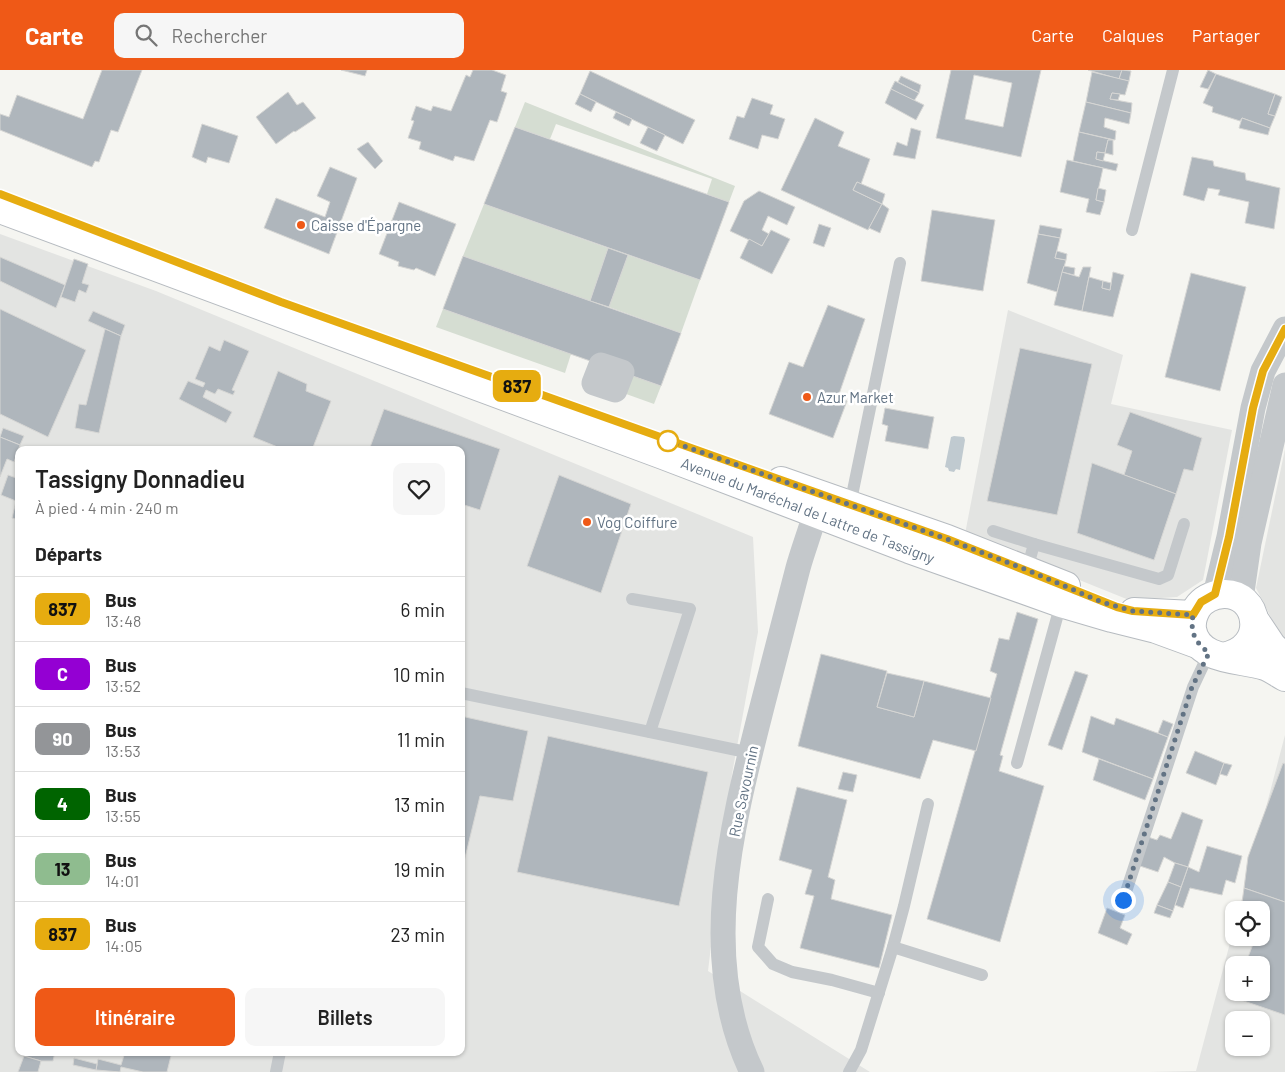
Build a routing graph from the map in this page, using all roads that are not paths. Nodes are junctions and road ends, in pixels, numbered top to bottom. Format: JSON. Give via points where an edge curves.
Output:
{"nodes":[{"id":1,"x":1172,"y":70,"type":"edge"},
{"id":2,"x":0,"y":194,"type":"edge"},
{"id":3,"x":0,"y":209,"type":"edge"},
{"id":4,"x":1132,"y":230,"type":"dead end"},
{"id":5,"x":900,"y":263,"type":"dead end"},
{"id":6,"x":1285,"y":329,"type":"edge"},
{"id":7,"x":1285,"y":385,"type":"edge"},
{"id":8,"x":850,"y":505,"type":"junction"},
{"id":9,"x":815,"y":514,"type":"junction"},
{"id":10,"x":1184,"y":524,"type":"dead end"},
{"id":11,"x":993,"y":531,"type":"dead end"},
{"id":12,"x":1034,"y":544,"type":"junction"},
{"id":13,"x":1027,"y":570,"type":"junction"},
{"id":14,"x":1215,"y":594,"type":"junction"},
{"id":15,"x":632,"y":599,"type":"dead end"},
{"id":16,"x":1061,"y":603,"type":"junction"},
{"id":17,"x":1248,"y":609,"type":"junction"},
{"id":18,"x":1193,"y":615,"type":"junction"},
{"id":19,"x":1210,"y":651,"type":"junction"},
{"id":20,"x":1285,"y":658,"type":"edge"},
{"id":21,"x":1285,"y":676,"type":"edge"},
{"id":22,"x":465,"y":694,"type":"edge"},
{"id":23,"x":650,"y":732,"type":"junction"},
{"id":24,"x":751,"y":753,"type":"junction"},
{"id":25,"x":1017,"y":763,"type":"dead end"},
{"id":26,"x":928,"y":804,"type":"dead end"},
{"id":27,"x":768,"y":899,"type":"dead end"},
{"id":28,"x":1123,"y":900,"type":"dead end"},
{"id":29,"x":893,"y":947,"type":"junction"},
{"id":30,"x":982,"y":974,"type":"dead end"},
{"id":31,"x":879,"y":993,"type":"junction"},
{"id":32,"x":279,"y":1056,"type":"edge"},
{"id":33,"x":276,"y":1072,"type":"edge"},
{"id":34,"x":752,"y":1072,"type":"edge"},
{"id":35,"x":850,"y":1072,"type":"edge"}],
"edges":[{"from":1,"to":4,"type":"lane"},
{"from":2,"to":8,"type":"main road","name":"Avenue du Maréchal de Lattre de Tassigny","via":[[281,302]]},
{"from":3,"to":9,"type":"main road","name":"Avenue du Maréchal de Lattre de Tassigny"},
{"from":5,"to":8,"type":"lane"},
{"from":6,"to":14,"type":"street","via":[[1263,371],[1253,408]]},
{"from":7,"to":17,"type":"street","via":[[1248,543]]},
{"from":8,"to":9,"type":"lane"},
{"from":8,"to":13,"type":"main road","name":"Avenue du Maréchal de Lattre de Tassigny"},
{"from":9,"to":16,"type":"main road","name":"Avenue du Maréchal de Lattre de Tassigny"},
{"from":9,"to":24,"type":"street","name":"Rue Savournin"},
{"from":10,"to":12,"type":"lane","via":[[1168,575],[1159,579]]},
{"from":11,"to":12,"type":"lane"},
{"from":12,"to":13,"type":"lane"},
{"from":13,"to":18,"type":"main road","name":"Avenue du Maréchal de Lattre de Tassigny","via":[[1102,602],[1133,611]]},
{"from":14,"to":17,"type":"main road","via":[[1229,594]]},
{"from":14,"to":18,"type":"main road","via":[[1201,602]]},
{"from":15,"to":23,"type":"lane","via":[[690,609]]},
{"from":16,"to":19,"type":"main road","name":"Avenue du Maréchal de Lattre de Tassigny","via":[[1156,629]]},
{"from":16,"to":25,"type":"lane"},
{"from":17,"to":19,"type":"main road","via":[[1254,630],[1244,649],[1234,655]]},
{"from":17,"to":20,"type":"main road","via":[[1272,646]]},
{"from":18,"to":19,"type":"main road","via":[[1192,634]]},
{"from":19,"to":21,"type":"main road","name":"Avenue du Maréchal de Lattre de Tassigny","via":[[1265,666]]},
{"from":19,"to":28,"type":"lane","via":[[1192,687]]},
{"from":22,"to":23,"type":"lane"},
{"from":23,"to":24,"type":"lane"},
{"from":24,"to":34,"type":"street","name":"Rue Savournin","via":[[732,840],[723,918],[723,967],[731,1010]]},
{"from":26,"to":29,"type":"lane"},
{"from":27,"to":31,"type":"lane","via":[[758,947],[773,964],[792,972]]},
{"from":29,"to":30,"type":"lane"},
{"from":29,"to":31,"type":"lane"},
{"from":31,"to":35,"type":"lane","via":[[861,1050]]},
{"from":32,"to":33,"type":"lane"}]}
